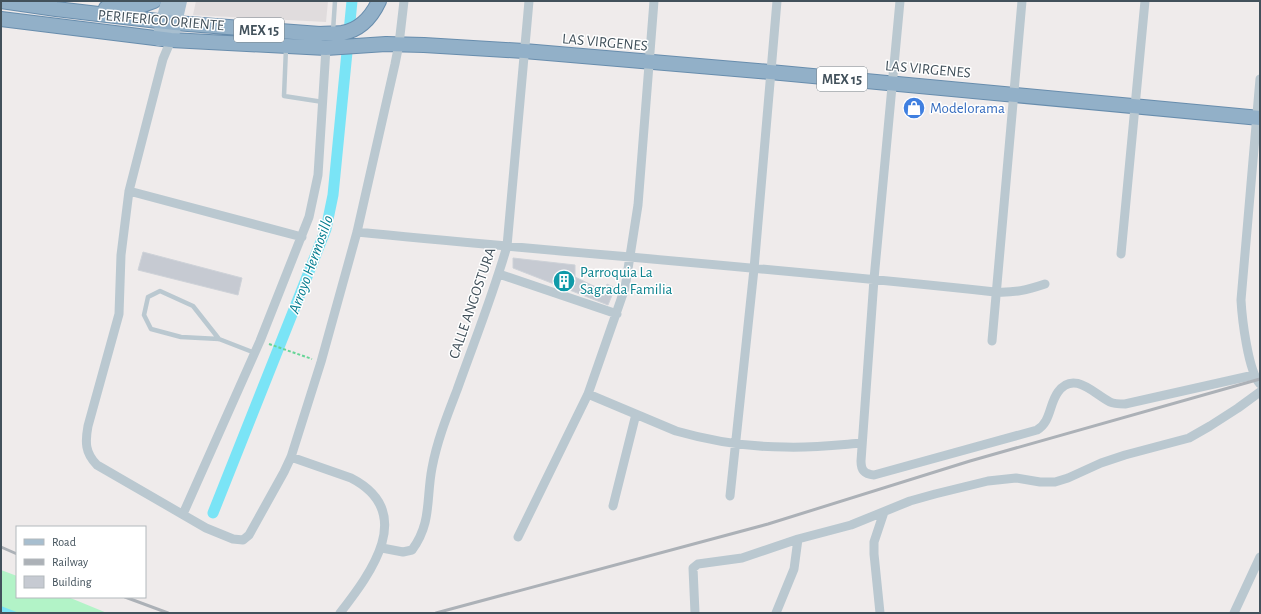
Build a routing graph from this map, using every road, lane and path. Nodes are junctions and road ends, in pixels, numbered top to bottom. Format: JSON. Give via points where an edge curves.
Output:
{"nodes":[{"id":1,"x":1,"y":1,"type":"edge"},
{"id":2,"x":154,"y":1,"type":"edge"},
{"id":3,"x":168,"y":1,"type":"edge"},
{"id":4,"x":180,"y":1,"type":"edge"},
{"id":5,"x":335,"y":1,"type":"edge"},
{"id":6,"x":378,"y":1,"type":"edge"},
{"id":7,"x":404,"y":1,"type":"edge"},
{"id":8,"x":528,"y":1,"type":"edge"},
{"id":9,"x":654,"y":1,"type":"edge"},
{"id":10,"x":777,"y":1,"type":"edge"},
{"id":11,"x":900,"y":1,"type":"edge"},
{"id":12,"x":1022,"y":1,"type":"edge"},
{"id":13,"x":1145,"y":1,"type":"edge"},
{"id":14,"x":62,"y":7,"type":"edge"},
{"id":15,"x":1,"y":19,"type":"edge"},
{"id":16,"x":169,"y":23,"type":"junction"},
{"id":17,"x":342,"y":32,"type":"junction"},
{"id":18,"x":165,"y":39,"type":"junction"},
{"id":19,"x":399,"y":44,"type":"junction"},
{"id":20,"x":286,"y":46,"type":"junction"},
{"id":21,"x":326,"y":48,"type":"junction"},
{"id":22,"x":524,"y":51,"type":"junction"},
{"id":23,"x":649,"y":63,"type":"junction"},
{"id":24,"x":770,"y":72,"type":"junction"},
{"id":25,"x":1260,"y":79,"type":"edge"},
{"id":26,"x":892,"y":83,"type":"junction"},
{"id":27,"x":1013,"y":94,"type":"junction"},
{"id":28,"x":322,"y":102,"type":"junction"},
{"id":29,"x":1136,"y":107,"type":"junction"},
{"id":30,"x":1258,"y":118,"type":"edge"},
{"id":31,"x":129,"y":191,"type":"junction"},
{"id":32,"x":357,"y":232,"type":"junction"},
{"id":33,"x":302,"y":237,"type":"junction"},
{"id":34,"x":507,"y":246,"type":"junction"},
{"id":35,"x":1121,"y":254,"type":"dead end"},
{"id":36,"x":631,"y":256,"type":"junction"},
{"id":37,"x":754,"y":269,"type":"junction"},
{"id":38,"x":499,"y":274,"type":"junction"},
{"id":39,"x":874,"y":279,"type":"junction"},
{"id":40,"x":1045,"y":284,"type":"dead end"},
{"id":41,"x":995,"y":292,"type":"junction"},
{"id":42,"x":617,"y":314,"type":"junction"},
{"id":43,"x":219,"y":339,"type":"junction"},
{"id":44,"x":992,"y":342,"type":"dead end"},
{"id":45,"x":268,"y":344,"type":"dead end"},
{"id":46,"x":255,"y":353,"type":"junction"},
{"id":47,"x":301,"y":355,"type":"dead end"},
{"id":48,"x":1256,"y":363,"type":"edge"},
{"id":49,"x":1254,"y":375,"type":"junction"},
{"id":50,"x":1260,"y":384,"type":"edge"},
{"id":51,"x":1260,"y":392,"type":"edge"},
{"id":52,"x":588,"y":394,"type":"junction"},
{"id":53,"x":636,"y":414,"type":"junction"},
{"id":54,"x":736,"y":443,"type":"junction"},
{"id":55,"x":862,"y":443,"type":"junction"},
{"id":56,"x":291,"y":456,"type":"junction"},
{"id":57,"x":730,"y":496,"type":"dead end"},
{"id":58,"x":613,"y":506,"type":"dead end"},
{"id":59,"x":884,"y":512,"type":"junction"},
{"id":60,"x":183,"y":514,"type":"junction"},
{"id":61,"x":518,"y":537,"type":"dead end"},
{"id":62,"x":798,"y":540,"type":"junction"},
{"id":63,"x":382,"y":548,"type":"junction"},
{"id":64,"x":1260,"y":557,"type":"edge"},
{"id":65,"x":340,"y":613,"type":"edge"},
{"id":66,"x":695,"y":613,"type":"edge"},
{"id":67,"x":776,"y":613,"type":"edge"},
{"id":68,"x":880,"y":613,"type":"edge"},
{"id":69,"x":1234,"y":613,"type":"edge"}],
"edges":[{"from":1,"to":14,"type":"highway","name":"PERIFERICO ORIENTE","number":"MEX 15"},
{"from":2,"to":14,"type":"highway","via":[[143,6]]},
{"from":3,"to":16,"type":"main road"},
{"from":4,"to":16,"type":"main road"},
{"from":5,"to":17,"type":"lane"},
{"from":6,"to":17,"type":"highway","via":[[373,14],[363,23]]},
{"from":7,"to":19,"type":"street"},
{"from":8,"to":22,"type":"street","name":"CALLE ANGOSTURA"},
{"from":9,"to":23,"type":"street"},
{"from":10,"to":24,"type":"street"},
{"from":11,"to":26,"type":"street"},
{"from":12,"to":27,"type":"street"},
{"from":13,"to":29,"type":"street"},
{"from":14,"to":16,"type":"highway","name":"PERIFERICO ORIENTE","number":"MEX 15"},
{"from":15,"to":18,"type":"highway","name":"PERIFERICO ORIENTE","number":"MEX 15"},
{"from":16,"to":17,"type":"highway","name":"PERIFERICO ORIENTE","number":"MEX 15","via":[[320,34]]},
{"from":16,"to":18,"type":"main road"},
{"from":18,"to":20,"type":"highway","name":"PERIFERICO ORIENTE","number":"MEX 15"},
{"from":18,"to":31,"type":"street","via":[[163,59]]},
{"from":19,"to":21,"type":"highway","name":"PERIFERICO ORIENTE","number":"MEX 15"},
{"from":19,"to":22,"type":"highway","name":"LAS VIRGENES","number":"MEX 15"},
{"from":19,"to":32,"type":"street"},
{"from":20,"to":21,"type":"highway","name":"PERIFERICO ORIENTE","number":"MEX 15"},
{"from":20,"to":28,"type":"lane","via":[[284,96]]},
{"from":21,"to":28,"type":"street"},
{"from":22,"to":23,"type":"highway","name":"LAS VIRGENES","number":"MEX 15"},
{"from":22,"to":34,"type":"street","name":"CALLE ANGOSTURA"},
{"from":23,"to":24,"type":"highway","name":"LAS VIRGENES","number":"MEX 15"},
{"from":23,"to":36,"type":"street","via":[[638,205]]},
{"from":24,"to":26,"type":"highway","name":"LAS VIRGENES","number":"MEX 15"},
{"from":24,"to":37,"type":"street"},
{"from":25,"to":30,"type":"street"},
{"from":26,"to":27,"type":"highway","name":"LAS VIRGENES","number":"MEX 15"},
{"from":26,"to":39,"type":"street"},
{"from":27,"to":29,"type":"highway","name":"LAS VIRGENES","number":"MEX 15"},
{"from":27,"to":41,"type":"street"},
{"from":28,"to":33,"type":"street","via":[[318,175]]},
{"from":29,"to":30,"type":"highway","name":"LAS VIRGENES","number":"MEX 15"},
{"from":29,"to":35,"type":"street"},
{"from":30,"to":48,"type":"street","via":[[1242,300],[1244,326]]},
{"from":31,"to":33,"type":"street"},
{"from":31,"to":60,"type":"street","via":[[121,255],[119,314],[88,426],[87,451],[97,465]]},
{"from":32,"to":34,"type":"street"},
{"from":32,"to":56,"type":"street","via":[[321,362]]},
{"from":33,"to":46,"type":"street"},
{"from":34,"to":36,"type":"street"},
{"from":34,"to":38,"type":"street","name":"CALLE ANGOSTURA"},
{"from":36,"to":37,"type":"street"},
{"from":36,"to":42,"type":"street"},
{"from":37,"to":39,"type":"street"},
{"from":37,"to":54,"type":"street"},
{"from":38,"to":42,"type":"street"},
{"from":38,"to":63,"type":"street","name":"CALLE ANGOSTURA","via":[[439,437],[424,528],[412,550],[403,552]]},
{"from":39,"to":41,"type":"street"},
{"from":39,"to":55,"type":"street"},
{"from":40,"to":41,"type":"street","via":[[1018,292]]},
{"from":41,"to":44,"type":"street"},
{"from":42,"to":52,"type":"street"},
{"from":43,"to":43,"type":"lane","via":[[193,306],[160,291],[148,297],[144,314],[152,329],[181,336]]},
{"from":43,"to":46,"type":"lane"},
{"from":45,"to":47,"type":"path"},
{"from":46,"to":60,"type":"street"},
{"from":48,"to":49,"type":"street"},
{"from":49,"to":50,"type":"street"},
{"from":49,"to":55,"type":"street","via":[[1125,404],[1109,402],[1083,385],[1070,384],[1059,390],[1044,423],[1037,430],[874,475],[868,475],[861,468]]},
{"from":51,"to":59,"type":"street","via":[[1189,438],[1125,455],[1068,478],[1055,482],[1016,478],[988,481],[910,501]]},
{"from":52,"to":53,"type":"street"},
{"from":52,"to":61,"type":"street"},
{"from":53,"to":54,"type":"street","via":[[682,433]]},
{"from":53,"to":58,"type":"street"},
{"from":54,"to":55,"type":"street","via":[[785,447]]},
{"from":54,"to":57,"type":"street"},
{"from":56,"to":60,"type":"street","via":[[249,535],[242,540],[232,539],[206,528]]},
{"from":56,"to":63,"type":"street","via":[[361,482],[375,495],[384,519]]},
{"from":59,"to":62,"type":"street","via":[[851,525]]},
{"from":59,"to":68,"type":"street","via":[[874,542]]},
{"from":62,"to":66,"type":"street","via":[[742,558],[698,564],[693,568]]},
{"from":62,"to":67,"type":"street","via":[[794,569]]},
{"from":63,"to":65,"type":"street","via":[[365,579]]},
{"from":64,"to":69,"type":"street"}]}
